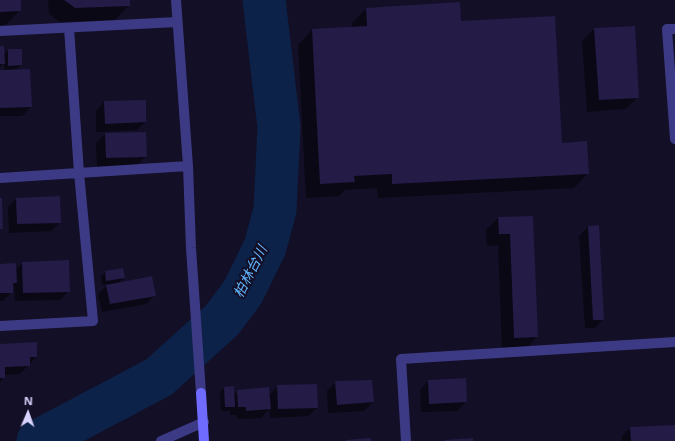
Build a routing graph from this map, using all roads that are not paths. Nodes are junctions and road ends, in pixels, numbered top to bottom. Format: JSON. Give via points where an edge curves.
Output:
{"nodes":[{"id":1,"x":176,"y":0,"type":"edge"},
{"id":2,"x":177,"y":22,"type":"junction"},
{"id":3,"x":69,"y":28,"type":"junction"},
{"id":4,"x":675,"y":29,"type":"edge"},
{"id":5,"x":0,"y":31,"type":"edge"},
{"id":6,"x":675,"y":139,"type":"edge"},
{"id":7,"x":188,"y":166,"type":"junction"},
{"id":8,"x":79,"y":173,"type":"junction"},
{"id":9,"x":0,"y":178,"type":"edge"},
{"id":10,"x":0,"y":326,"type":"edge"},
{"id":11,"x":675,"y":342,"type":"edge"},
{"id":12,"x":204,"y":422,"type":"junction"},
{"id":13,"x":161,"y":441,"type":"edge"},
{"id":14,"x":204,"y":441,"type":"edge"},
{"id":15,"x":406,"y":441,"type":"edge"}],
"edges":[{"from":1,"to":2,"type":"street"},
{"from":2,"to":3,"type":"street"},
{"from":2,"to":7,"type":"street"},
{"from":3,"to":5,"type":"street"},
{"from":3,"to":8,"type":"street"},
{"from":4,"to":6,"type":"street","via":[[666,29]]},
{"from":7,"to":8,"type":"street"},
{"from":7,"to":12,"type":"street","via":[[191,248]]},
{"from":8,"to":9,"type":"street"},
{"from":8,"to":10,"type":"street","via":[[93,321]]},
{"from":11,"to":15,"type":"street","via":[[401,359]]},
{"from":12,"to":13,"type":"street"},
{"from":12,"to":14,"type":"street"}]}
